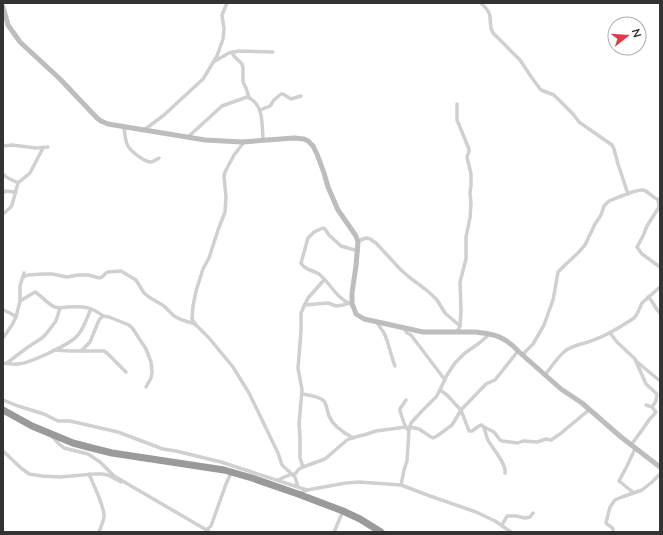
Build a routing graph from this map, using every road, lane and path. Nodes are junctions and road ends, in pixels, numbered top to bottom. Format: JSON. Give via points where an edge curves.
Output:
{"nodes":[{"id":1,"x":227,"y":3,"type":"edge"},
{"id":2,"x":481,"y":3,"type":"edge"},
{"id":3,"x":3,"y":7,"type":"edge"},
{"id":4,"x":4,"y":13,"type":"edge"},
{"id":5,"x":5,"y":23,"type":"edge"},
{"id":6,"x":232,"y":52,"type":"junction"},
{"id":7,"x":274,"y":52,"type":"dead end"},
{"id":8,"x":214,"y":62,"type":"junction"},
{"id":9,"x":301,"y":96,"type":"dead end"},
{"id":10,"x":249,"y":97,"type":"junction"},
{"id":11,"x":457,"y":104,"type":"dead end"},
{"id":12,"x":260,"y":110,"type":"junction"},
{"id":13,"x":124,"y":128,"type":"junction"},
{"id":14,"x":144,"y":130,"type":"junction"},
{"id":15,"x":188,"y":137,"type":"junction"},
{"id":16,"x":263,"y":140,"type":"junction"},
{"id":17,"x":244,"y":142,"type":"junction"},
{"id":18,"x":3,"y":146,"type":"edge"},
{"id":19,"x":48,"y":147,"type":"dead end"},
{"id":20,"x":43,"y":148,"type":"junction"},
{"id":21,"x":159,"y":158,"type":"dead end"},
{"id":22,"x":3,"y":174,"type":"edge"},
{"id":23,"x":18,"y":183,"type":"junction"},
{"id":24,"x":15,"y":192,"type":"junction"},
{"id":25,"x":3,"y":193,"type":"edge"},
{"id":26,"x":628,"y":194,"type":"junction"},
{"id":27,"x":659,"y":200,"type":"edge"},
{"id":28,"x":3,"y":214,"type":"edge"},
{"id":29,"x":358,"y":241,"type":"junction"},
{"id":30,"x":358,"y":251,"type":"junction"},
{"id":31,"x":660,"y":267,"type":"edge"},
{"id":32,"x":324,"y":280,"type":"junction"},
{"id":33,"x":660,"y":287,"type":"edge"},
{"id":34,"x":648,"y":297,"type":"junction"},
{"id":35,"x":20,"y":301,"type":"junction"},
{"id":36,"x":351,"y":304,"type":"junction"},
{"id":37,"x":304,"y":305,"type":"junction"},
{"id":38,"x":60,"y":308,"type":"junction"},
{"id":39,"x":91,"y":309,"type":"junction"},
{"id":40,"x":3,"y":310,"type":"edge"},
{"id":41,"x":660,"y":313,"type":"edge"},
{"id":42,"x":102,"y":316,"type":"junction"},
{"id":43,"x":16,"y":317,"type":"junction"},
{"id":44,"x":377,"y":322,"type":"junction"},
{"id":45,"x":195,"y":324,"type":"junction"},
{"id":46,"x":460,"y":326,"type":"junction"},
{"id":47,"x":404,"y":328,"type":"junction"},
{"id":48,"x":457,"y":332,"type":"junction"},
{"id":49,"x":610,"y":333,"type":"junction"},
{"id":50,"x":490,"y":334,"type":"junction"},
{"id":51,"x":3,"y":338,"type":"edge"},
{"id":52,"x":54,"y":350,"type":"junction"},
{"id":53,"x":81,"y":351,"type":"junction"},
{"id":54,"x":520,"y":353,"type":"junction"},
{"id":55,"x":636,"y":360,"type":"junction"},
{"id":56,"x":5,"y":363,"type":"edge"},
{"id":57,"x":395,"y":366,"type":"dead end"},
{"id":58,"x":126,"y":372,"type":"dead end"},
{"id":59,"x":545,"y":375,"type":"junction"},
{"id":60,"x":445,"y":380,"type":"junction"},
{"id":61,"x":660,"y":381,"type":"edge"},
{"id":62,"x":146,"y":387,"type":"dead end"},
{"id":63,"x":440,"y":390,"type":"junction"},
{"id":64,"x":302,"y":394,"type":"junction"},
{"id":65,"x":3,"y":400,"type":"edge"},
{"id":66,"x":406,"y":400,"type":"dead end"},
{"id":67,"x":646,"y":405,"type":"dead end"},
{"id":68,"x":652,"y":407,"type":"junction"},
{"id":69,"x":590,"y":409,"type":"junction"},
{"id":70,"x":3,"y":410,"type":"edge"},
{"id":71,"x":461,"y":410,"type":"junction"},
{"id":72,"x":408,"y":427,"type":"junction"},
{"id":73,"x":484,"y":427,"type":"junction"},
{"id":74,"x":50,"y":434,"type":"junction"},
{"id":75,"x":353,"y":438,"type":"junction"},
{"id":76,"x":630,"y":445,"type":"junction"},
{"id":77,"x":635,"y":449,"type":"junction"},
{"id":78,"x":3,"y":451,"type":"edge"},
{"id":79,"x":303,"y":467,"type":"junction"},
{"id":80,"x":660,"y":467,"type":"edge"},
{"id":81,"x":231,"y":473,"type":"junction"},
{"id":82,"x":505,"y":473,"type":"dead end"},
{"id":83,"x":89,"y":474,"type":"junction"},
{"id":84,"x":292,"y":474,"type":"junction"},
{"id":85,"x":660,"y":474,"type":"edge"},
{"id":86,"x":278,"y":480,"type":"junction"},
{"id":87,"x":401,"y":484,"type":"junction"},
{"id":88,"x":130,"y":486,"type":"junction"},
{"id":89,"x":298,"y":490,"type":"junction"},
{"id":90,"x":307,"y":490,"type":"junction"},
{"id":91,"x":634,"y":493,"type":"junction"},
{"id":92,"x":343,"y":511,"type":"junction"},
{"id":93,"x":532,"y":513,"type":"dead end"},
{"id":94,"x":502,"y":525,"type":"junction"},
{"id":95,"x":208,"y":531,"type":"edge"},
{"id":96,"x":614,"y":531,"type":"edge"},
{"id":97,"x":99,"y":532,"type":"edge"},
{"id":98,"x":334,"y":532,"type":"edge"},
{"id":99,"x":381,"y":532,"type":"edge"},
{"id":100,"x":511,"y":532,"type":"edge"}],
"edges":[{"from":1,"to":8,"type":"street","via":[[222,15],[223,39]]},
{"from":2,"to":26,"type":"street","via":[[490,14],[490,28],[493,33],[520,60],[541,90],[554,95],[582,125],[612,145]]},
{"from":3,"to":4,"type":"street"},
{"from":4,"to":5,"type":"street"},
{"from":5,"to":13,"type":"street","via":[[20,42],[97,118],[110,125]]},
{"from":6,"to":7,"type":"street"},
{"from":6,"to":8,"type":"street"},
{"from":6,"to":10,"type":"street","via":[[242,64],[243,82]]},
{"from":8,"to":14,"type":"street","via":[[200,84]]},
{"from":9,"to":12,"type":"street","via":[[291,99],[281,94],[269,107]]},
{"from":10,"to":12,"type":"street"},
{"from":10,"to":15,"type":"street","via":[[222,106]]},
{"from":11,"to":46,"type":"street","via":[[456,120],[469,149],[467,157],[472,180],[466,259],[460,282]]},
{"from":12,"to":16,"type":"street"},
{"from":13,"to":14,"type":"street"},
{"from":13,"to":21,"type":"street","via":[[127,145],[140,158],[149,162]]},
{"from":14,"to":15,"type":"street"},
{"from":15,"to":17,"type":"street"},
{"from":16,"to":17,"type":"street"},
{"from":16,"to":29,"type":"street","via":[[297,138],[308,141],[313,146],[335,204]]},
{"from":17,"to":45,"type":"street","via":[[225,172],[225,212],[196,291],[192,314]]},
{"from":18,"to":20,"type":"street"},
{"from":19,"to":20,"type":"street"},
{"from":20,"to":23,"type":"street","via":[[30,173]]},
{"from":22,"to":23,"type":"street"},
{"from":23,"to":24,"type":"street"},
{"from":24,"to":25,"type":"street"},
{"from":24,"to":28,"type":"street","via":[[12,205]]},
{"from":26,"to":27,"type":"street","via":[[644,190]]},
{"from":26,"to":54,"type":"street","via":[[605,203],[585,245],[559,271],[544,325],[533,344]]},
{"from":27,"to":31,"type":"street","via":[[659,207],[637,247],[642,254]]},
{"from":29,"to":30,"type":"street"},
{"from":29,"to":46,"type":"street","via":[[366,238],[376,243],[401,270],[431,294],[445,313]]},
{"from":30,"to":32,"type":"street","via":[[342,246],[325,228],[311,235],[301,265]]},
{"from":30,"to":36,"type":"street"},
{"from":32,"to":36,"type":"street"},
{"from":32,"to":37,"type":"street"},
{"from":33,"to":34,"type":"street"},
{"from":34,"to":41,"type":"street"},
{"from":34,"to":49,"type":"street","via":[[635,316]]},
{"from":35,"to":38,"type":"street","via":[[35,292],[52,306]]},
{"from":35,"to":43,"type":"street"},
{"from":35,"to":45,"type":"street","via":[[20,286],[24,275],[88,275],[100,278],[108,272],[121,271],[136,280],[144,293],[174,316]]},
{"from":36,"to":37,"type":"street"},
{"from":36,"to":44,"type":"street","via":[[361,318]]},
{"from":37,"to":64,"type":"street","via":[[301,313],[298,368]]},
{"from":38,"to":39,"type":"street"},
{"from":38,"to":56,"type":"street","via":[[56,321],[42,338]]},
{"from":39,"to":42,"type":"street"},
{"from":39,"to":52,"type":"street","via":[[77,336]]},
{"from":40,"to":43,"type":"street"},
{"from":42,"to":53,"type":"street","via":[[90,342]]},
{"from":42,"to":62,"type":"street","via":[[128,325],[146,349],[152,372]]},
{"from":43,"to":51,"type":"street"},
{"from":44,"to":47,"type":"street"},
{"from":44,"to":57,"type":"street","via":[[384,332]]},
{"from":45,"to":84,"type":"street","via":[[236,372],[253,400],[282,465]]},
{"from":46,"to":48,"type":"street"},
{"from":47,"to":48,"type":"street","via":[[423,332]]},
{"from":47,"to":60,"type":"street"},
{"from":48,"to":50,"type":"street"},
{"from":49,"to":55,"type":"street"},
{"from":49,"to":59,"type":"street","via":[[565,351]]},
{"from":50,"to":54,"type":"street","via":[[505,339]]},
{"from":50,"to":60,"type":"street","via":[[460,357]]},
{"from":52,"to":53,"type":"street"},
{"from":52,"to":56,"type":"street","via":[[31,361]]},
{"from":53,"to":58,"type":"street","via":[[106,352]]},
{"from":54,"to":59,"type":"street"},
{"from":54,"to":71,"type":"street","via":[[495,380],[486,384]]},
{"from":55,"to":61,"type":"street"},
{"from":55,"to":68,"type":"street","via":[[646,384],[657,395]]},
{"from":59,"to":69,"type":"street"},
{"from":60,"to":63,"type":"street"},
{"from":63,"to":71,"type":"street"},
{"from":63,"to":72,"type":"street"},
{"from":64,"to":75,"type":"street","via":[[322,400],[334,424]]},
{"from":64,"to":79,"type":"street","via":[[299,424],[300,458]]},
{"from":65,"to":86,"type":"street","via":[[58,421],[70,421],[118,432],[163,449],[220,462]]},
{"from":66,"to":72,"type":"street","via":[[400,411]]},
{"from":67,"to":68,"type":"street"},
{"from":68,"to":76,"type":"street","via":[[656,414]]},
{"from":69,"to":73,"type":"street","via":[[551,440],[546,438],[537,442],[518,443],[502,441],[494,432]]},
{"from":69,"to":76,"type":"street"},
{"from":70,"to":74,"type":"highway"},
{"from":71,"to":72,"type":"street","via":[[452,425],[435,437],[417,428]]},
{"from":71,"to":73,"type":"street","via":[[469,431],[482,425]]},
{"from":72,"to":75,"type":"street","via":[[376,431]]},
{"from":72,"to":87,"type":"street","via":[[407,461]]},
{"from":73,"to":82,"type":"street","via":[[486,438],[506,469]]},
{"from":74,"to":81,"type":"highway","via":[[112,453]]},
{"from":74,"to":88,"type":"street","via":[[64,448],[88,454]]},
{"from":75,"to":79,"type":"street","via":[[325,459]]},
{"from":76,"to":77,"type":"street"},
{"from":77,"to":80,"type":"street"},
{"from":77,"to":91,"type":"street","via":[[619,480]]},
{"from":78,"to":83,"type":"street","via":[[29,474],[60,477]]},
{"from":79,"to":84,"type":"street","via":[[296,474]]},
{"from":81,"to":89,"type":"highway"},
{"from":81,"to":95,"type":"street"},
{"from":83,"to":88,"type":"street","via":[[108,475]]},
{"from":83,"to":97,"type":"street","via":[[104,512]]},
{"from":84,"to":86,"type":"street"},
{"from":84,"to":89,"type":"street"},
{"from":85,"to":91,"type":"street","via":[[642,490]]},
{"from":86,"to":89,"type":"street"},
{"from":87,"to":90,"type":"street","via":[[346,483]]},
{"from":87,"to":94,"type":"street","via":[[476,512]]},
{"from":88,"to":95,"type":"street"},
{"from":89,"to":90,"type":"street"},
{"from":89,"to":90,"type":"street"},
{"from":89,"to":92,"type":"highway"},
{"from":91,"to":96,"type":"street","via":[[618,498],[610,507],[606,523]]},
{"from":92,"to":98,"type":"street"},
{"from":92,"to":99,"type":"highway"},
{"from":93,"to":94,"type":"street","via":[[527,518],[507,516]]},
{"from":94,"to":100,"type":"street"}]}
